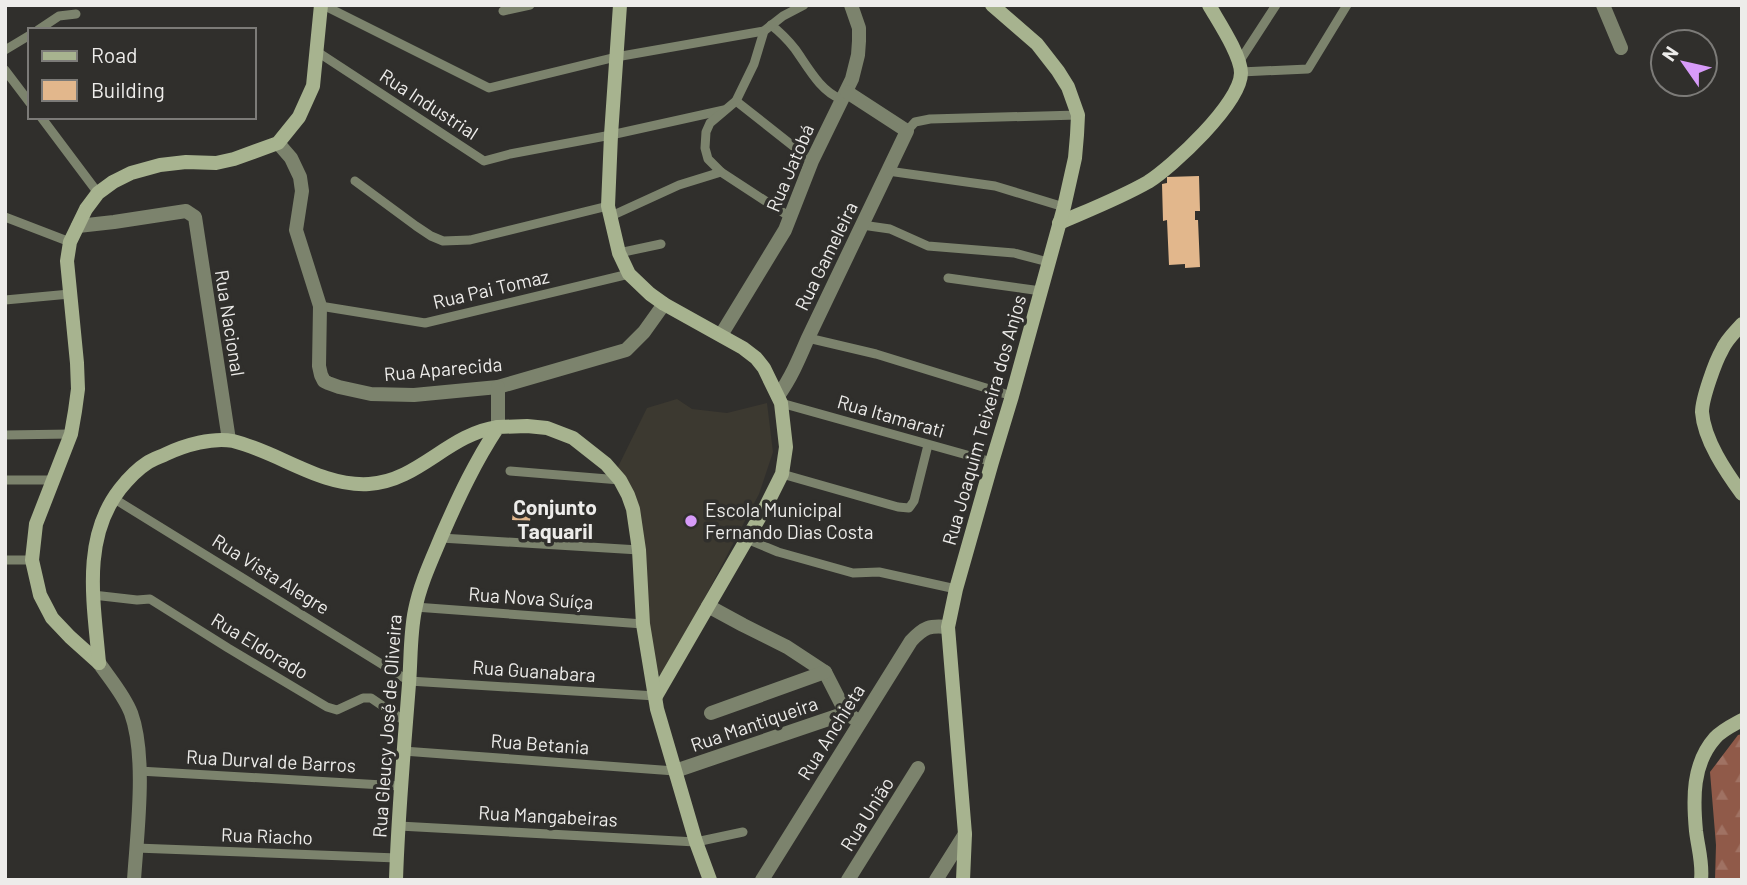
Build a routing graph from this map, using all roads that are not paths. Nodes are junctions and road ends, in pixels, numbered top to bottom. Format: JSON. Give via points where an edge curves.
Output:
{"nodes":[{"id":1,"x":322,"y":5,"type":"edge"},
{"id":2,"x":530,"y":5,"type":"edge"},
{"id":3,"x":620,"y":5,"type":"edge"},
{"id":4,"x":804,"y":5,"type":"edge"},
{"id":5,"x":852,"y":5,"type":"edge"},
{"id":6,"x":992,"y":5,"type":"edge"},
{"id":7,"x":1209,"y":5,"type":"edge"},
{"id":8,"x":1276,"y":5,"type":"edge"},
{"id":9,"x":1347,"y":5,"type":"edge"},
{"id":10,"x":1603,"y":5,"type":"edge"},
{"id":11,"x":503,"y":11,"type":"dead end"},
{"id":12,"x":76,"y":14,"type":"dead end"},
{"id":13,"x":41,"y":28,"type":"edge"},
{"id":14,"x":768,"y":28,"type":"junction"},
{"id":15,"x":28,"y":36,"type":"edge"},
{"id":16,"x":1620,"y":48,"type":"dead end"},
{"id":17,"x":5,"y":50,"type":"edge"},
{"id":18,"x":316,"y":51,"type":"junction"},
{"id":19,"x":616,"y":57,"type":"junction"},
{"id":20,"x":1240,"y":67,"type":"junction"},
{"id":21,"x":5,"y":70,"type":"edge"},
{"id":22,"x":844,"y":95,"type":"junction"},
{"id":23,"x":28,"y":100,"type":"edge"},
{"id":24,"x":736,"y":101,"type":"junction"},
{"id":25,"x":724,"y":110,"type":"junction"},
{"id":26,"x":1078,"y":116,"type":"junction"},
{"id":27,"x":42,"y":119,"type":"edge"},
{"id":28,"x":907,"y":131,"type":"junction"},
{"id":29,"x":611,"y":135,"type":"junction"},
{"id":30,"x":278,"y":143,"type":"junction"},
{"id":31,"x":813,"y":161,"type":"junction"},
{"id":32,"x":888,"y":171,"type":"junction"},
{"id":33,"x":721,"y":172,"type":"junction"},
{"id":34,"x":355,"y":181,"type":"dead end"},
{"id":35,"x":98,"y":193,"type":"junction"},
{"id":36,"x":1064,"y":207,"type":"junction"},
{"id":37,"x":609,"y":211,"type":"junction"},
{"id":38,"x":5,"y":217,"type":"edge"},
{"id":39,"x":790,"y":217,"type":"junction"},
{"id":40,"x":1059,"y":223,"type":"junction"},
{"id":41,"x":862,"y":225,"type":"junction"},
{"id":42,"x":78,"y":226,"type":"junction"},
{"id":43,"x":70,"y":242,"type":"junction"},
{"id":44,"x":661,"y":244,"type":"dead end"},
{"id":45,"x":619,"y":253,"type":"junction"},
{"id":46,"x":1048,"y":262,"type":"junction"},
{"id":47,"x":629,"y":274,"type":"junction"},
{"id":48,"x":948,"y":278,"type":"dead end"},
{"id":49,"x":1041,"y":291,"type":"junction"},
{"id":50,"x":70,"y":294,"type":"junction"},
{"id":51,"x":5,"y":300,"type":"edge"},
{"id":52,"x":664,"y":304,"type":"junction"},
{"id":53,"x":320,"y":306,"type":"junction"},
{"id":54,"x":1742,"y":324,"type":"edge"},
{"id":55,"x":721,"y":335,"type":"junction"},
{"id":56,"x":808,"y":338,"type":"junction"},
{"id":57,"x":498,"y":387,"type":"junction"},
{"id":58,"x":1013,"y":396,"type":"junction"},
{"id":59,"x":779,"y":400,"type":"junction"},
{"id":60,"x":498,"y":427,"type":"junction"},
{"id":61,"x":71,"y":434,"type":"junction"},
{"id":62,"x":5,"y":435,"type":"edge"},
{"id":63,"x":229,"y":440,"type":"junction"},
{"id":64,"x":928,"y":445,"type":"junction"},
{"id":65,"x":992,"y":462,"type":"junction"},
{"id":66,"x":510,"y":471,"type":"dead end"},
{"id":67,"x":782,"y":474,"type":"junction"},
{"id":68,"x":5,"y":480,"type":"edge"},
{"id":69,"x":54,"y":480,"type":"junction"},
{"id":70,"x":620,"y":480,"type":"junction"},
{"id":71,"x":1742,"y":494,"type":"edge"},
{"id":72,"x":113,"y":498,"type":"junction"},
{"id":73,"x":441,"y":538,"type":"junction"},
{"id":74,"x":747,"y":539,"type":"junction"},
{"id":75,"x":639,"y":550,"type":"junction"},
{"id":76,"x":5,"y":560,"type":"edge"},
{"id":77,"x":32,"y":560,"type":"junction"},
{"id":78,"x":956,"y":589,"type":"junction"},
{"id":79,"x":93,"y":595,"type":"junction"},
{"id":80,"x":708,"y":606,"type":"junction"},
{"id":81,"x":415,"y":607,"type":"junction"},
{"id":82,"x":643,"y":624,"type":"junction"},
{"id":83,"x":948,"y":627,"type":"junction"},
{"id":84,"x":99,"y":663,"type":"junction"},
{"id":85,"x":825,"y":672,"type":"junction"},
{"id":86,"x":410,"y":681,"type":"junction"},
{"id":87,"x":656,"y":696,"type":"junction"},
{"id":88,"x":712,"y":713,"type":"dead end"},
{"id":89,"x":846,"y":713,"type":"junction"},
{"id":90,"x":1742,"y":720,"type":"edge"},
{"id":91,"x":406,"y":722,"type":"junction"},
{"id":92,"x":860,"y":722,"type":"junction"},
{"id":93,"x":402,"y":751,"type":"junction"},
{"id":94,"x":918,"y":768,"type":"dead end"},
{"id":95,"x":139,"y":771,"type":"junction"},
{"id":96,"x":675,"y":771,"type":"junction"},
{"id":97,"x":400,"y":786,"type":"junction"},
{"id":98,"x":398,"y":826,"type":"junction"},
{"id":99,"x":743,"y":832,"type":"dead end"},
{"id":100,"x":965,"y":834,"type":"junction"},
{"id":101,"x":696,"y":842,"type":"junction"},
{"id":102,"x":136,"y":848,"type":"junction"},
{"id":103,"x":397,"y":858,"type":"junction"},
{"id":104,"x":134,"y":880,"type":"edge"},
{"id":105,"x":396,"y":880,"type":"edge"},
{"id":106,"x":710,"y":880,"type":"edge"},
{"id":107,"x":762,"y":880,"type":"edge"},
{"id":108,"x":848,"y":880,"type":"edge"},
{"id":109,"x":936,"y":880,"type":"edge"},
{"id":110,"x":963,"y":880,"type":"edge"},
{"id":111,"x":1701,"y":880,"type":"edge"}],
"edges":[{"from":1,"to":18,"type":"street"},
{"from":1,"to":19,"type":"lane","via":[[489,88]]},
{"from":2,"to":11,"type":"lane"},
{"from":3,"to":19,"type":"street"},
{"from":4,"to":14,"type":"lane"},
{"from":5,"to":22,"type":"street","name":"Rua Jatobá","via":[[859,28],[858,55]]},
{"from":6,"to":26,"type":"street","name":"Rua Joaquim Teixeira dos Anjos","via":[[1049,59],[1068,87]]},
{"from":7,"to":20,"type":"street"},
{"from":8,"to":20,"type":"lane"},
{"from":9,"to":20,"type":"lane","via":[[1308,69]]},
{"from":10,"to":16,"type":"street"},
{"from":12,"to":13,"type":"lane","via":[[59,16]]},
{"from":14,"to":19,"type":"lane"},
{"from":14,"to":22,"type":"lane","via":[[789,42],[821,85],[834,96]]},
{"from":14,"to":24,"type":"lane"},
{"from":15,"to":17,"type":"lane"},
{"from":18,"to":29,"type":"lane","name":"Rua Industrial","via":[[484,161]]},
{"from":18,"to":30,"type":"street","via":[[307,101]]},
{"from":19,"to":29,"type":"street"},
{"from":20,"to":40,"type":"street","via":[[1233,98],[1173,162],[1116,199]]},
{"from":21,"to":23,"type":"lane"},
{"from":22,"to":28,"type":"street"},
{"from":22,"to":31,"type":"street","name":"Rua Jatobá"},
{"from":24,"to":25,"type":"lane"},
{"from":24,"to":31,"type":"lane"},
{"from":25,"to":29,"type":"lane","name":"Rua Industrial"},
{"from":25,"to":33,"type":"lane","via":[[710,122],[705,148],[708,159]]},
{"from":26,"to":28,"type":"lane","via":[[930,119],[915,122]]},
{"from":26,"to":36,"type":"street","name":"Rua Joaquim Teixeira dos Anjos"},
{"from":27,"to":35,"type":"lane"},
{"from":28,"to":32,"type":"street","name":"Rua Gameleira"},
{"from":29,"to":37,"type":"street"},
{"from":30,"to":35,"type":"street","via":[[216,163],[160,165],[131,173]]},
{"from":30,"to":53,"type":"street","name":"Rua Aparecida","via":[[300,177],[296,230]]},
{"from":31,"to":39,"type":"street","name":"Rua Jatobá"},
{"from":32,"to":36,"type":"lane","via":[[995,186]]},
{"from":32,"to":41,"type":"street","name":"Rua Gameleira"},
{"from":33,"to":37,"type":"lane"},
{"from":33,"to":39,"type":"lane"},
{"from":34,"to":37,"type":"lane","via":[[443,241],[471,240]]},
{"from":35,"to":42,"type":"street"},
{"from":36,"to":40,"type":"street","name":"Rua Joaquim Teixeira dos Anjos"},
{"from":37,"to":45,"type":"street"},
{"from":38,"to":43,"type":"lane"},
{"from":39,"to":55,"type":"street","name":"Rua Jatobá"},
{"from":40,"to":46,"type":"street","name":"Rua Joaquim Teixeira dos Anjos"},
{"from":41,"to":46,"type":"lane","via":[[890,229],[928,246],[1014,253]]},
{"from":41,"to":56,"type":"street","name":"Rua Gameleira"},
{"from":42,"to":43,"type":"street"},
{"from":42,"to":63,"type":"street","name":"Rua Nacional","via":[[186,211],[195,217]]},
{"from":43,"to":50,"type":"street"},
{"from":44,"to":45,"type":"lane"},
{"from":45,"to":47,"type":"street"},
{"from":46,"to":49,"type":"street","name":"Rua Joaquim Teixeira dos Anjos"},
{"from":47,"to":52,"type":"street"},
{"from":47,"to":53,"type":"lane","name":"Rua Pai Tomaz","via":[[425,323]]},
{"from":48,"to":49,"type":"lane"},
{"from":49,"to":58,"type":"street","name":"Rua Joaquim Teixeira dos Anjos"},
{"from":50,"to":51,"type":"lane"},
{"from":50,"to":61,"type":"street","via":[[78,389]]},
{"from":52,"to":55,"type":"street"},
{"from":52,"to":57,"type":"street","name":"Rua Aparecida","via":[[626,350]]},
{"from":53,"to":57,"type":"street","name":"Rua Aparecida","via":[[319,366],[328,383],[371,394]]},
{"from":54,"to":71,"type":"street","via":[[1722,348],[1702,410],[1709,438]]},
{"from":55,"to":59,"type":"street","via":[[756,358]]},
{"from":56,"to":58,"type":"lane"},
{"from":56,"to":59,"type":"street","name":"Rua Gameleira"},
{"from":57,"to":60,"type":"street"},
{"from":58,"to":65,"type":"street","name":"Rua Joaquim Teixeira dos Anjos"},
{"from":59,"to":64,"type":"lane","name":"Rua Itamarati"},
{"from":59,"to":67,"type":"street","via":[[786,447]]},
{"from":60,"to":63,"type":"street","via":[[469,434],[419,467],[372,484],[332,480]]},
{"from":60,"to":70,"type":"street","via":[[527,426],[563,433],[596,454]]},
{"from":60,"to":73,"type":"street","name":"Rua Gleucy José de Oliveira","via":[[468,476]]},
{"from":61,"to":62,"type":"lane"},
{"from":61,"to":69,"type":"street"},
{"from":63,"to":72,"type":"street","via":[[201,442],[147,463]]},
{"from":64,"to":65,"type":"lane","name":"Rua Itamarati"},
{"from":64,"to":67,"type":"lane","via":[[909,508]]},
{"from":65,"to":78,"type":"street","name":"Rua Joaquim Teixeira dos Anjos"},
{"from":66,"to":70,"type":"lane"},
{"from":67,"to":74,"type":"street"},
{"from":68,"to":69,"type":"lane"},
{"from":69,"to":77,"type":"street","via":[[36,524]]},
{"from":70,"to":75,"type":"street","via":[[633,509]]},
{"from":72,"to":79,"type":"street","via":[[95,544]]},
{"from":72,"to":86,"type":"lane","name":"Rua Vista Alegre"},
{"from":73,"to":75,"type":"lane"},
{"from":73,"to":81,"type":"street","name":"Rua Gleucy José de Oliveira"},
{"from":74,"to":78,"type":"lane","via":[[853,573],[879,572]]},
{"from":74,"to":80,"type":"street"},
{"from":75,"to":82,"type":"street"},
{"from":76,"to":77,"type":"lane"},
{"from":77,"to":84,"type":"street","via":[[40,595],[52,618]]},
{"from":78,"to":83,"type":"street","name":"Rua Joaquim Teixeira dos Anjos"},
{"from":79,"to":84,"type":"street"},
{"from":79,"to":91,"type":"lane","name":"Rua Eldorado","via":[[150,599],[327,706],[337,710],[371,698]]},
{"from":80,"to":85,"type":"street","via":[[788,647]]},
{"from":80,"to":87,"type":"street"},
{"from":81,"to":82,"type":"lane","name":"Rua Nova Suíça"},
{"from":81,"to":86,"type":"street","name":"Rua Gleucy José de Oliveira"},
{"from":82,"to":87,"type":"street"},
{"from":83,"to":92,"type":"street","name":"Rua Anchieta","via":[[928,627],[918,633]]},
{"from":83,"to":100,"type":"street","name":"Rua Joaquim Teixeira dos Anjos"},
{"from":84,"to":95,"type":"street","via":[[131,714]]},
{"from":85,"to":88,"type":"street"},
{"from":85,"to":89,"type":"street"},
{"from":86,"to":87,"type":"lane","name":"Rua Guanabara"},
{"from":86,"to":91,"type":"street","name":"Rua Gleucy José de Oliveira"},
{"from":87,"to":96,"type":"street"},
{"from":89,"to":92,"type":"street"},
{"from":89,"to":96,"type":"street","name":"Rua Mantiqueira"},
{"from":90,"to":111,"type":"street","via":[[1715,738],[1695,780]]},
{"from":91,"to":93,"type":"street","name":"Rua Gleucy José de Oliveira"},
{"from":92,"to":107,"type":"street","name":"Rua Anchieta"},
{"from":93,"to":96,"type":"lane","name":"Rua Betania"},
{"from":93,"to":97,"type":"street","name":"Rua Gleucy José de Oliveira"},
{"from":94,"to":108,"type":"street","name":"Rua União"},
{"from":95,"to":97,"type":"lane","name":"Rua Durval de Barros"},
{"from":95,"to":102,"type":"street"},
{"from":96,"to":101,"type":"street"},
{"from":97,"to":98,"type":"street","name":"Rua Gleucy José de Oliveira"},
{"from":98,"to":101,"type":"lane","name":"Rua Mangabeiras"},
{"from":98,"to":103,"type":"street","name":"Rua Gleucy José de Oliveira"},
{"from":99,"to":101,"type":"lane","name":"Rua Mangabeiras"},
{"from":100,"to":109,"type":"street"},
{"from":100,"to":110,"type":"street","name":"Rua Joaquim Teixeira dos Anjos"},
{"from":101,"to":106,"type":"street"},
{"from":102,"to":103,"type":"lane","name":"Rua Riacho"},
{"from":102,"to":104,"type":"street"},
{"from":103,"to":105,"type":"street","name":"Rua Gleucy José de Oliveira"}]}
